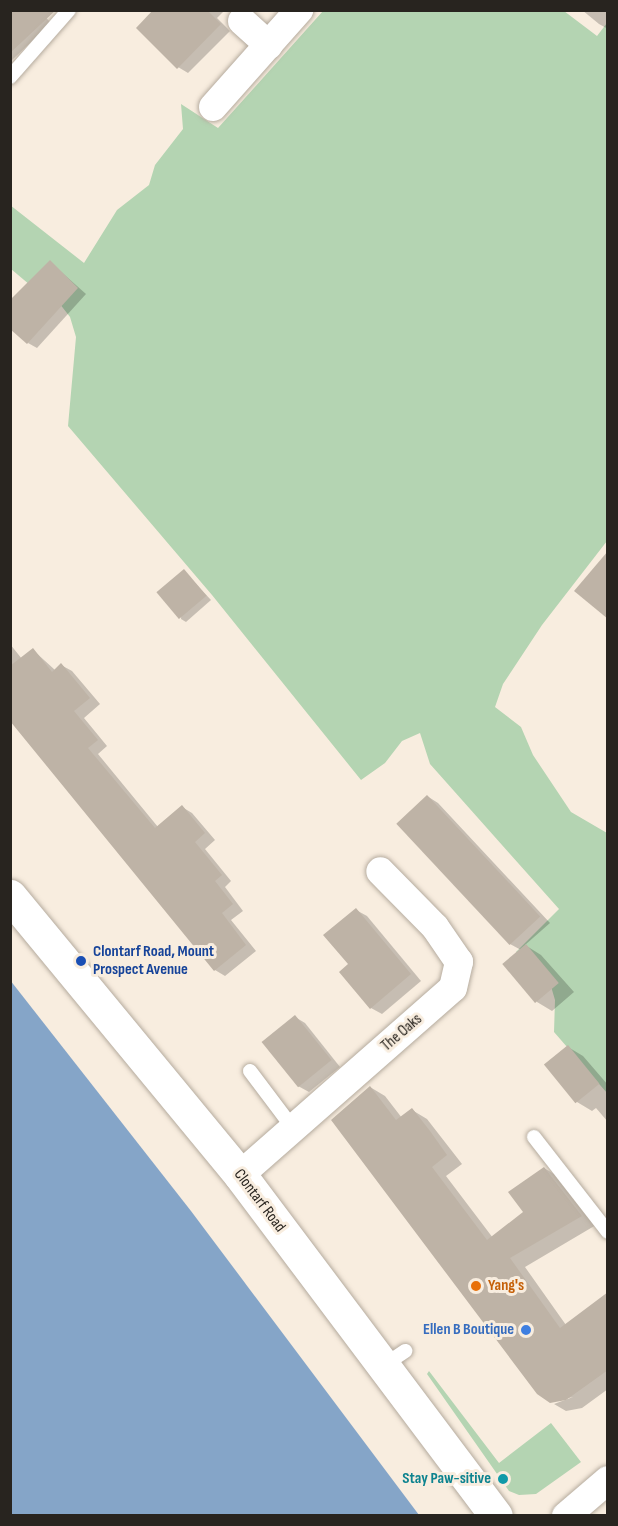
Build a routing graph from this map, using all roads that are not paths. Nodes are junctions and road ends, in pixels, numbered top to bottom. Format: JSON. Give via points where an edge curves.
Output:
{"nodes":[{"id":1,"x":69,"y":10,"type":"edge"},
{"id":2,"x":299,"y":10,"type":"edge"},
{"id":3,"x":242,"y":21,"type":"dead end"},
{"id":4,"x":268,"y":45,"type":"junction"},
{"id":5,"x":10,"y":77,"type":"edge"},
{"id":6,"x":213,"y":107,"type":"dead end"},
{"id":7,"x":380,"y":871,"type":"dead end"},
{"id":8,"x":10,"y":896,"type":"edge"},
{"id":9,"x":250,"y":1071,"type":"dead end"},
{"id":10,"x":293,"y":1128,"type":"junction"},
{"id":11,"x":534,"y":1137,"type":"dead end"},
{"id":12,"x":240,"y":1175,"type":"junction"},
{"id":13,"x":608,"y":1232,"type":"edge"},
{"id":14,"x":608,"y":1479,"type":"edge"},
{"id":15,"x":496,"y":1515,"type":"edge"},
{"id":16,"x":566,"y":1515,"type":"edge"}],
"edges":[{"from":1,"to":5,"type":"lane"},
{"from":2,"to":4,"type":"street"},
{"from":3,"to":4,"type":"street"},
{"from":4,"to":6,"type":"street"},
{"from":7,"to":10,"type":"street","name":"The Oaks","via":[[435,927],[459,962],[453,988]]},
{"from":8,"to":12,"type":"main road","name":"Clontarf Road"},
{"from":9,"to":10,"type":"lane"},
{"from":10,"to":12,"type":"street","name":"The Oaks"},
{"from":11,"to":13,"type":"lane"},
{"from":12,"to":15,"type":"main road","name":"Clontarf Road","via":[[394,1358]]},
{"from":14,"to":16,"type":"street"}]}
